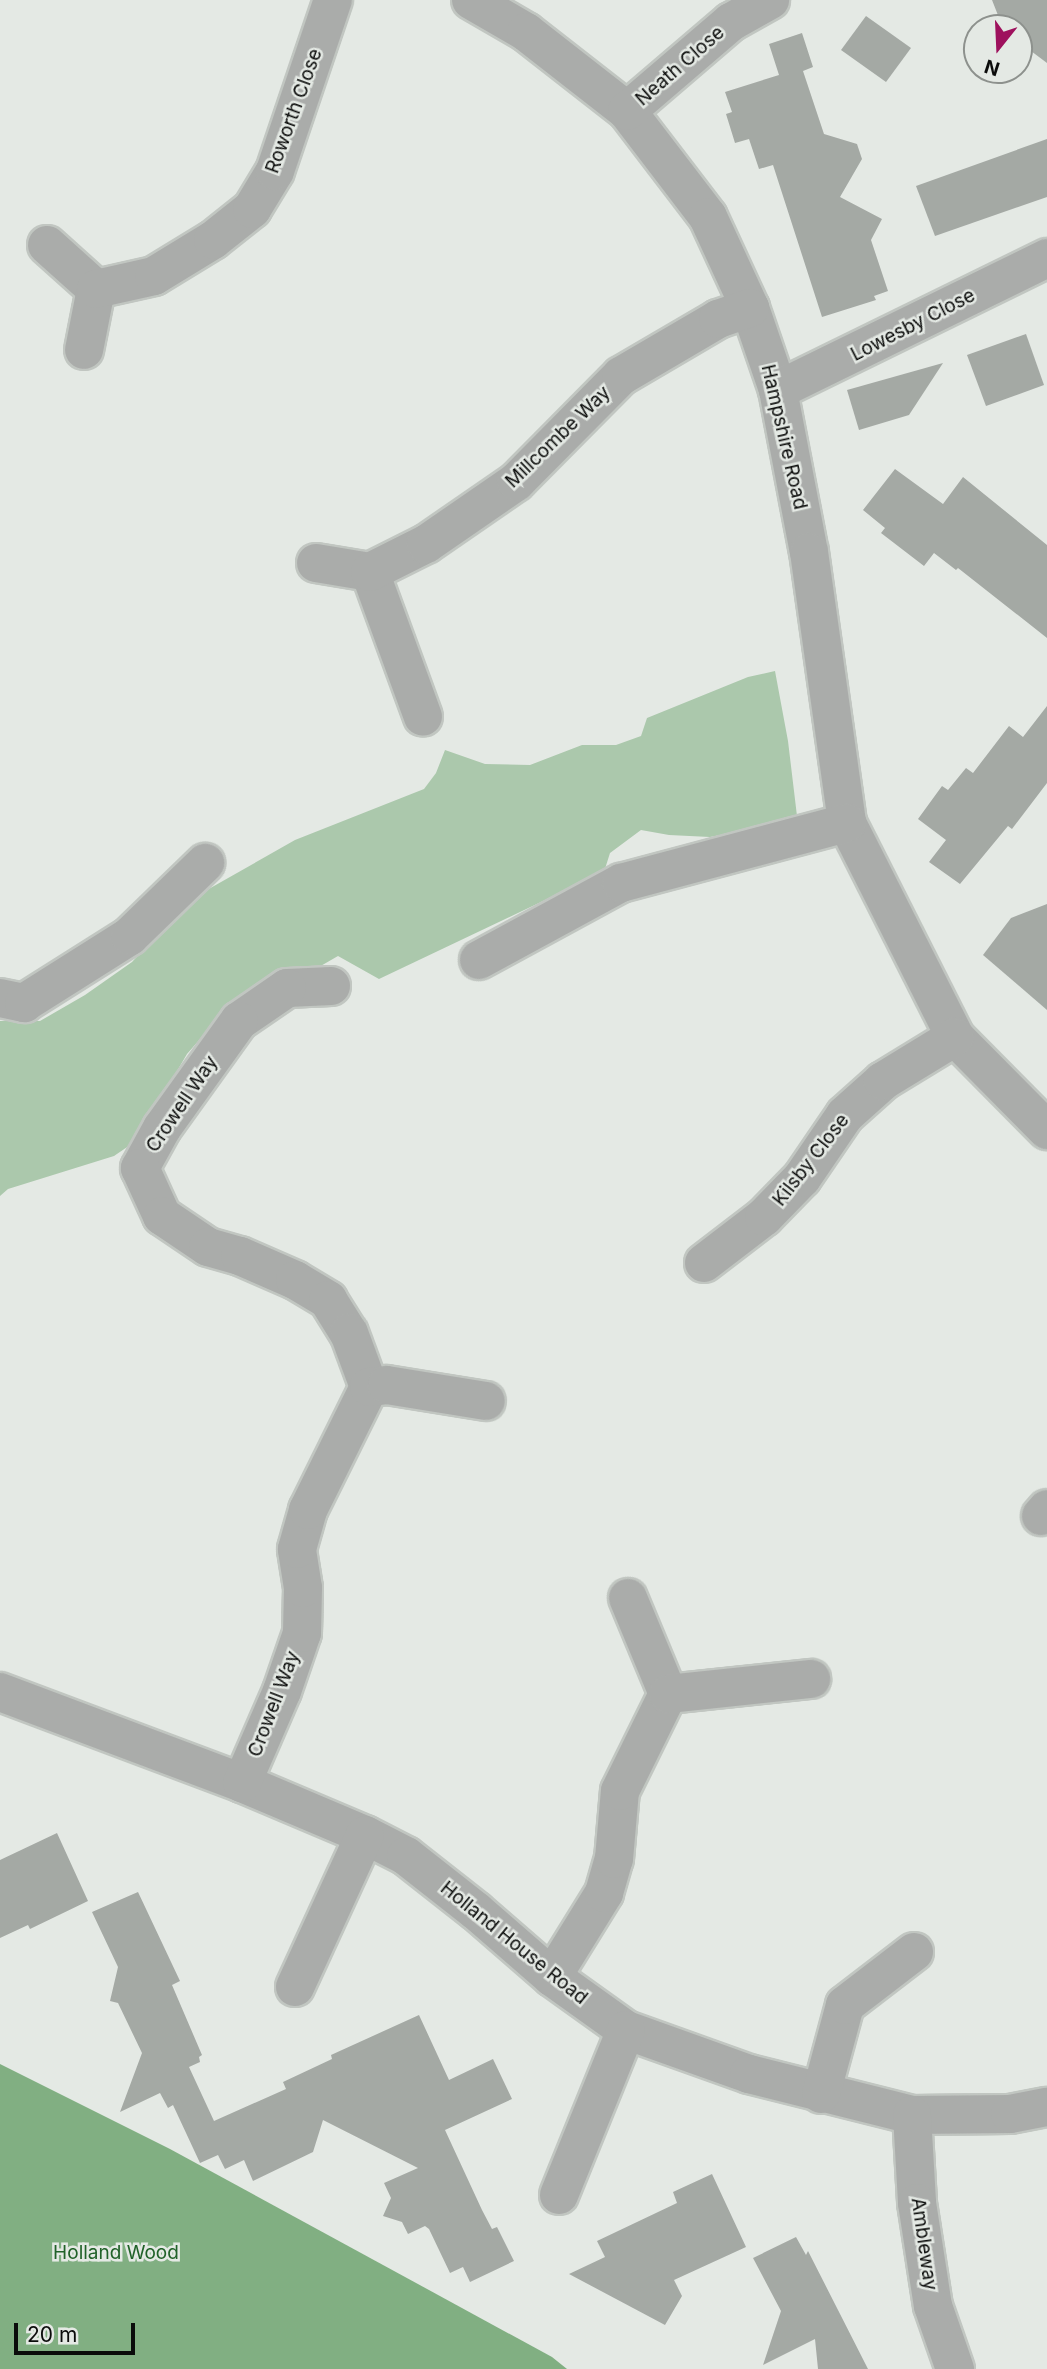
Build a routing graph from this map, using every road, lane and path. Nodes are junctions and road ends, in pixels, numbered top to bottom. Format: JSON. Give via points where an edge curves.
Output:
{"nodes":[{"id":1,"x":333,"y":0,"type":"edge"},
{"id":2,"x":471,"y":0,"type":"edge"},
{"id":3,"x":770,"y":0,"type":"edge"},
{"id":4,"x":627,"y":111,"type":"junction"},
{"id":5,"x":47,"y":245,"type":"dead end"},
{"id":6,"x":1047,"y":258,"type":"edge"},
{"id":7,"x":96,"y":289,"type":"junction"},
{"id":8,"x":750,"y":307,"type":"junction"},
{"id":9,"x":84,"y":350,"type":"dead end"},
{"id":10,"x":778,"y":390,"type":"junction"},
{"id":11,"x":316,"y":563,"type":"dead end"},
{"id":12,"x":370,"y":572,"type":"junction"},
{"id":13,"x":423,"y":717,"type":"dead end"},
{"id":14,"x":847,"y":823,"type":"junction"},
{"id":15,"x":205,"y":863,"type":"dead end"},
{"id":16,"x":479,"y":960,"type":"dead end"},
{"id":17,"x":331,"y":986,"type":"dead end"},
{"id":18,"x":0,"y":998,"type":"edge"},
{"id":19,"x":955,"y":1037,"type":"junction"},
{"id":20,"x":1047,"y":1130,"type":"edge"},
{"id":21,"x":704,"y":1264,"type":"dead end"},
{"id":22,"x":369,"y":1387,"type":"junction"},
{"id":23,"x":486,"y":1401,"type":"dead end"},
{"id":24,"x":628,"y":1598,"type":"dead end"},
{"id":25,"x":811,"y":1679,"type":"dead end"},
{"id":26,"x":0,"y":1692,"type":"edge"},
{"id":27,"x":668,"y":1694,"type":"junction"},
{"id":28,"x":242,"y":1783,"type":"junction"},
{"id":29,"x":365,"y":1835,"type":"junction"},
{"id":30,"x":914,"y":1952,"type":"dead end"},
{"id":31,"x":552,"y":1977,"type":"junction"},
{"id":32,"x":295,"y":1987,"type":"dead end"},
{"id":33,"x":626,"y":2030,"type":"junction"},
{"id":34,"x":821,"y":2094,"type":"junction"},
{"id":35,"x":1047,"y":2108,"type":"edge"},
{"id":36,"x":912,"y":2115,"type":"junction"},
{"id":37,"x":559,"y":2195,"type":"dead end"},
{"id":38,"x":956,"y":2369,"type":"edge"}],
"edges":[{"from":1,"to":7,"type":"street","name":"Roworth Close","via":[[275,171],[252,209],[213,240],[154,276]]},
{"from":2,"to":4,"type":"street","name":"Hampshire Road","via":[[526,32]]},
{"from":3,"to":4,"type":"street","name":"Neath Close","via":[[731,22]]},
{"from":4,"to":8,"type":"street","name":"Hampshire Road","via":[[708,217]]},
{"from":5,"to":7,"type":"street"},
{"from":6,"to":10,"type":"street","name":"Lowesby Close"},
{"from":7,"to":9,"type":"street"},
{"from":8,"to":10,"type":"street","name":"Hampshire Road"},
{"from":8,"to":12,"type":"street","name":"Millcombe Way","via":[[718,319],[621,376],[516,482],[426,544]]},
{"from":10,"to":14,"type":"street","name":"Hampshire Road","via":[[809,552]]},
{"from":11,"to":12,"type":"street"},
{"from":12,"to":13,"type":"street"},
{"from":14,"to":16,"type":"street","via":[[621,883]]},
{"from":14,"to":19,"type":"street","name":"Hampshire Road"},
{"from":15,"to":18,"type":"street","via":[[130,936],[24,1003]]},
{"from":17,"to":22,"type":"street","name":"Crowell Way","via":[[287,988],[239,1021],[162,1128],[140,1168],[162,1216],[208,1247],[284,1276],[328,1300],[349,1332]]},
{"from":19,"to":20,"type":"street","name":"Hampshire Road"},
{"from":19,"to":21,"type":"street","name":"Kilsby Close","via":[[883,1081],[845,1115],[802,1178],[764,1217]]},
{"from":22,"to":23,"type":"street","via":[[387,1385]]},
{"from":22,"to":28,"type":"street","name":"Crowell Way","via":[[308,1510],[298,1549],[302,1633]]},
{"from":24,"to":27,"type":"street"},
{"from":25,"to":27,"type":"street"},
{"from":26,"to":28,"type":"street","name":"Holland House Road"},
{"from":27,"to":31,"type":"street","via":[[620,1791],[614,1859],[604,1893]]},
{"from":28,"to":29,"type":"street","name":"Holland House Road"},
{"from":29,"to":31,"type":"street","name":"Holland House Road","via":[[406,1856]]},
{"from":29,"to":32,"type":"street"},
{"from":30,"to":34,"type":"street","via":[[845,2005]]},
{"from":31,"to":33,"type":"street","name":"Holland House Road"},
{"from":33,"to":34,"type":"street","name":"Holland House Road"},
{"from":33,"to":37,"type":"street"},
{"from":34,"to":36,"type":"street","name":"Holland House Road"},
{"from":35,"to":36,"type":"street","name":"Holland House Road","via":[[998,2115]]},
{"from":36,"to":38,"type":"street","name":"Ambleway","via":[[917,2203],[933,2306]]}]}
